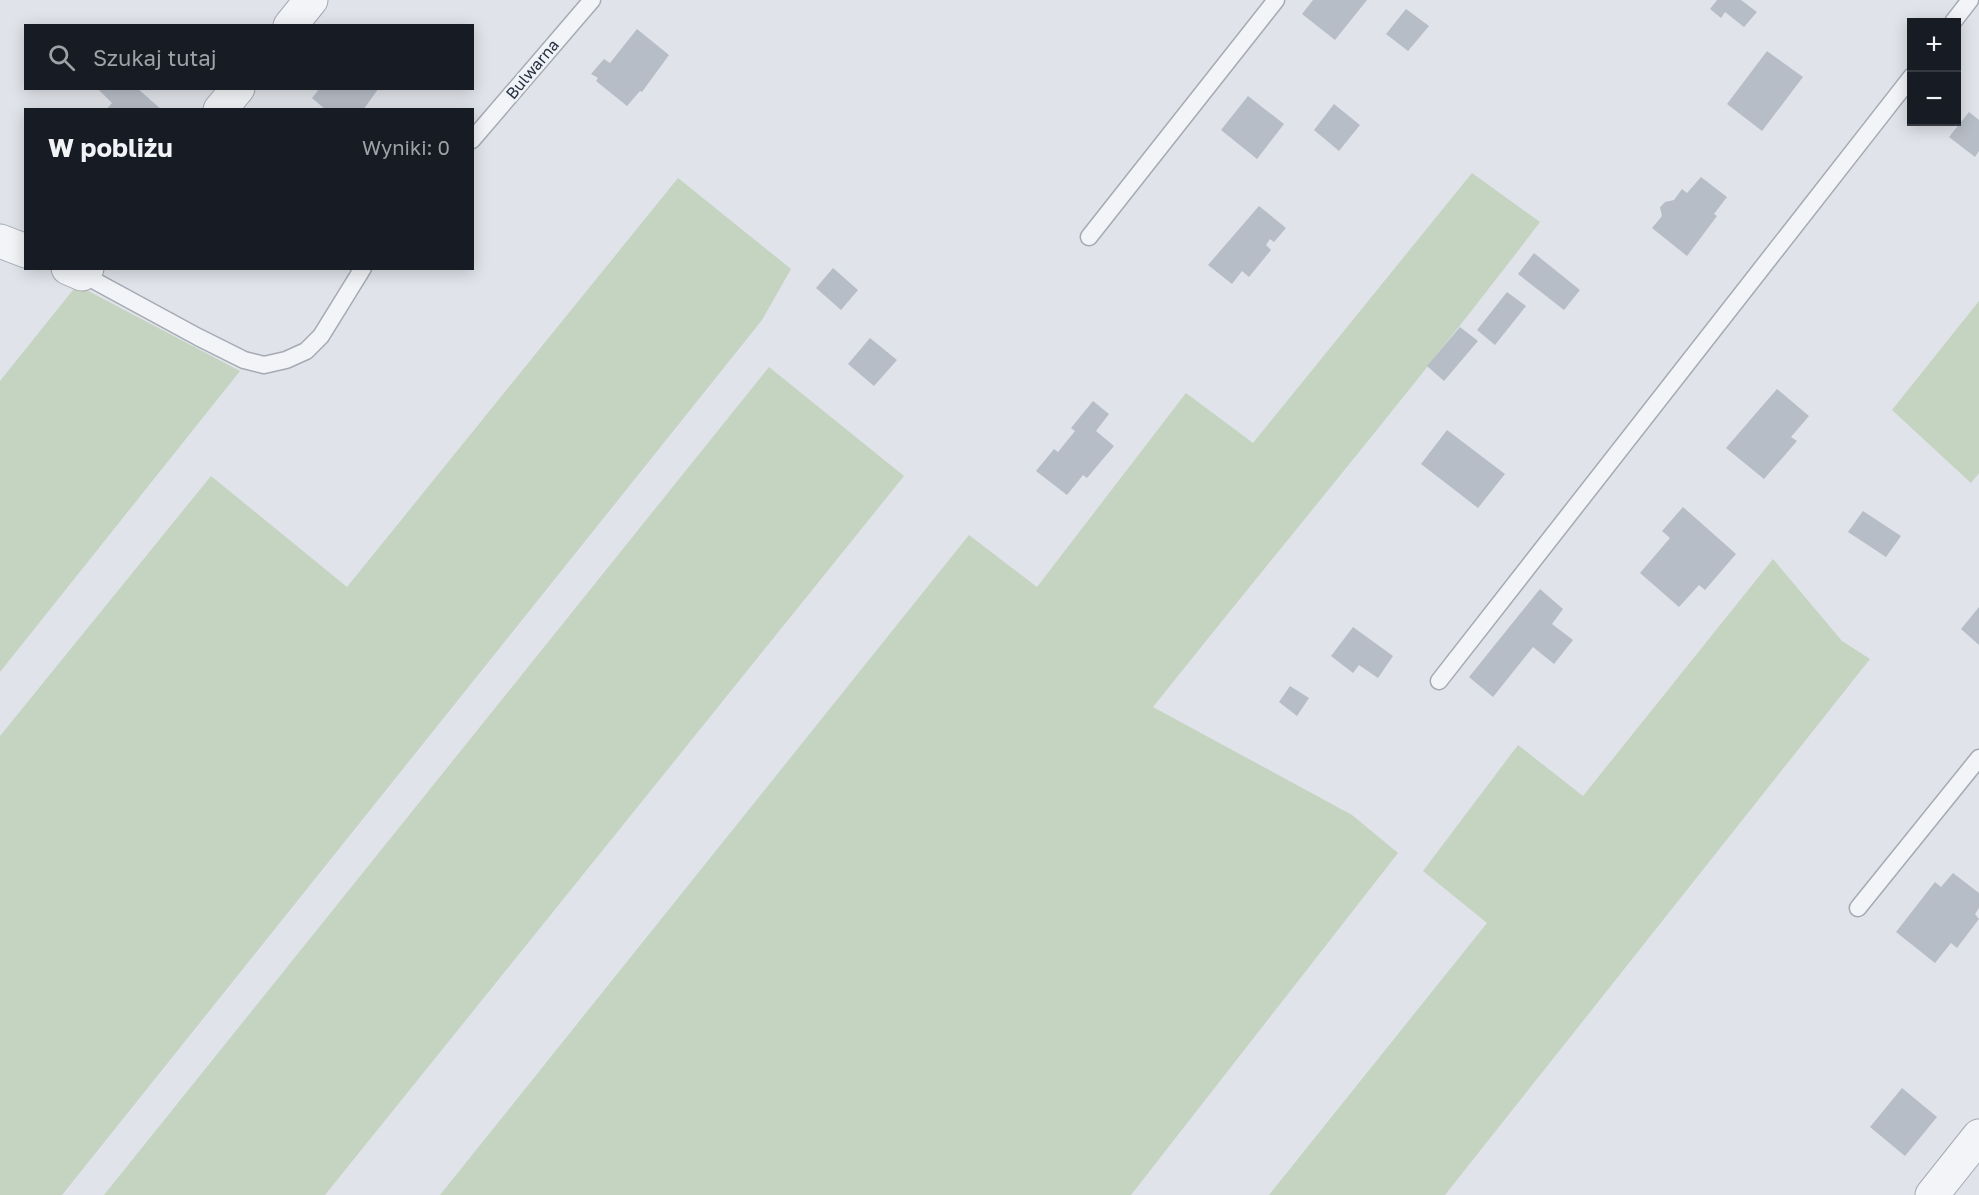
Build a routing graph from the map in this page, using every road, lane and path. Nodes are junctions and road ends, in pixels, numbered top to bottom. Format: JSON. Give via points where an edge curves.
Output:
{"nodes":[{"id":1,"x":312,"y":0,"type":"edge"},
{"id":2,"x":592,"y":0,"type":"edge"},
{"id":3,"x":1276,"y":0,"type":"edge"},
{"id":4,"x":1970,"y":0,"type":"edge"},
{"id":5,"x":1956,"y":18,"type":"edge"},
{"id":6,"x":292,"y":24,"type":"edge"},
{"id":7,"x":1907,"y":81,"type":"edge"},
{"id":8,"x":235,"y":90,"type":"edge"},
{"id":9,"x":222,"y":108,"type":"edge"},
{"id":10,"x":474,"y":138,"type":"edge"},
{"id":11,"x":1089,"y":237,"type":"dead end"},
{"id":12,"x":0,"y":241,"type":"edge"},
{"id":13,"x":24,"y":250,"type":"edge"},
{"id":14,"x":79,"y":270,"type":"edge"},
{"id":15,"x":362,"y":270,"type":"edge"},
{"id":16,"x":1439,"y":681,"type":"dead end"},
{"id":17,"x":1979,"y":758,"type":"edge"},
{"id":18,"x":1858,"y":908,"type":"dead end"},
{"id":19,"x":1979,"y":1136,"type":"edge"},
{"id":20,"x":1932,"y":1195,"type":"edge"}],
"edges":[{"from":1,"to":6,"type":"street"},
{"from":2,"to":10,"type":"lane","name":"Bulwarna"},
{"from":3,"to":11,"type":"lane"},
{"from":4,"to":5,"type":"lane"},
{"from":7,"to":16,"type":"lane"},
{"from":8,"to":9,"type":"street"},
{"from":12,"to":13,"type":"street"},
{"from":14,"to":15,"type":"lane","via":[[198,337],[244,360],[264,365],[306,351],[321,336]]},
{"from":17,"to":18,"type":"lane"},
{"from":19,"to":20,"type":"street"}]}
